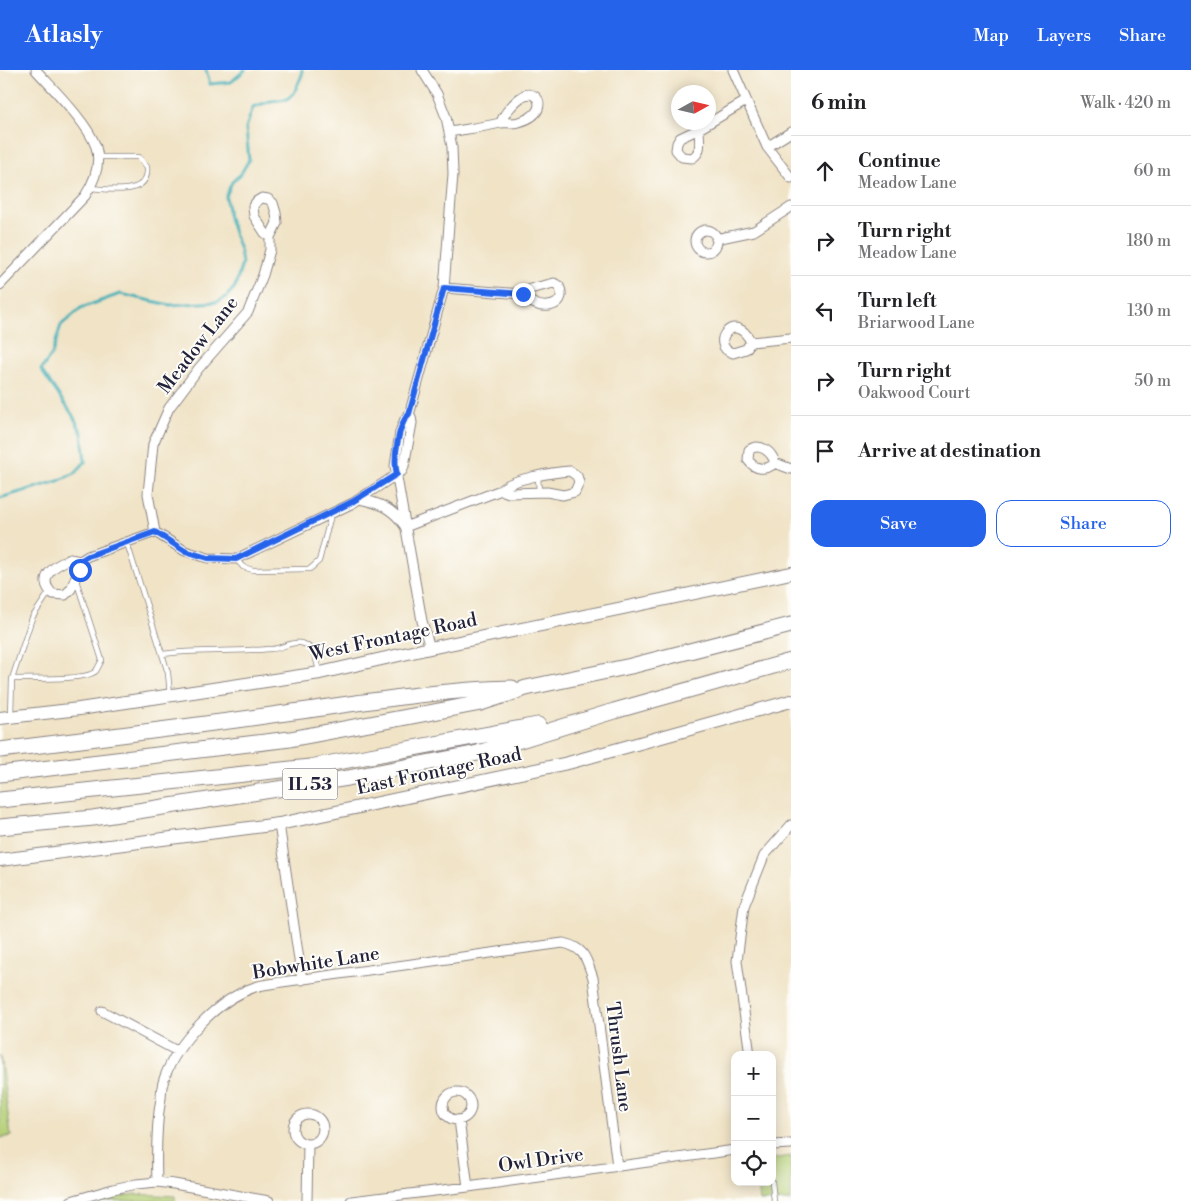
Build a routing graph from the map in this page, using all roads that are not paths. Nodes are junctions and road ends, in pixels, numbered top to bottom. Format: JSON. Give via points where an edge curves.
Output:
{"nodes":[{"id":1,"x":36,"y":70,"type":"edge"},
{"id":2,"x":422,"y":70,"type":"edge"},
{"id":3,"x":733,"y":70,"type":"edge"},
{"id":4,"x":746,"y":101,"type":"junction"},
{"id":5,"x":716,"y":119,"type":"edge"},
{"id":6,"x":501,"y":123,"type":"dead end"},
{"id":7,"x":450,"y":132,"type":"junction"},
{"id":8,"x":791,"y":132,"type":"edge"},
{"id":9,"x":767,"y":147,"type":"junction"},
{"id":10,"x":97,"y":157,"type":"junction"},
{"id":11,"x":791,"y":178,"type":"edge"},
{"id":12,"x":90,"y":188,"type":"junction"},
{"id":13,"x":791,"y":207,"type":"edge"},
{"id":14,"x":270,"y":237,"type":"dead end"},
{"id":15,"x":716,"y":239,"type":"dead end"},
{"id":16,"x":0,"y":285,"type":"edge"},
{"id":17,"x":444,"y":288,"type":"junction"},
{"id":18,"x":523,"y":294,"type":"dead end"},
{"id":19,"x":791,"y":338,"type":"edge"},
{"id":20,"x":751,"y":342,"type":"dead end"},
{"id":21,"x":409,"y":414,"type":"junction"},
{"id":22,"x":399,"y":438,"type":"junction"},
{"id":23,"x":409,"y":440,"type":"junction"},
{"id":24,"x":775,"y":463,"type":"dead end"},
{"id":25,"x":791,"y":469,"type":"edge"},
{"id":26,"x":397,"y":474,"type":"junction"},
{"id":27,"x":538,"y":477,"type":"junction"},
{"id":28,"x":501,"y":490,"type":"junction"},
{"id":29,"x":539,"y":492,"type":"junction"},
{"id":30,"x":360,"y":499,"type":"junction"},
{"id":31,"x":332,"y":512,"type":"junction"},
{"id":32,"x":405,"y":527,"type":"junction"},
{"id":33,"x":155,"y":532,"type":"junction"},
{"id":34,"x":127,"y":543,"type":"junction"},
{"id":35,"x":236,"y":559,"type":"junction"},
{"id":36,"x":80,"y":561,"type":"junction"},
{"id":37,"x":791,"y":574,"type":"edge"},
{"id":38,"x":76,"y":578,"type":"junction"},
{"id":39,"x":50,"y":591,"type":"junction"},
{"id":40,"x":791,"y":625,"type":"edge"},
{"id":41,"x":430,"y":648,"type":"junction"},
{"id":42,"x":162,"y":654,"type":"junction"},
{"id":43,"x":791,"y":661,"type":"edge"},
{"id":44,"x":320,"y":673,"type":"junction"},
{"id":45,"x":12,"y":679,"type":"junction"},
{"id":46,"x":526,"y":688,"type":"junction"},
{"id":47,"x":170,"y":695,"type":"junction"},
{"id":48,"x":791,"y":701,"type":"edge"},
{"id":49,"x":614,"y":711,"type":"junction"},
{"id":50,"x":6,"y":718,"type":"edge"},
{"id":51,"x":0,"y":750,"type":"edge"},
{"id":52,"x":0,"y":774,"type":"edge"},
{"id":53,"x":0,"y":800,"type":"edge"},
{"id":54,"x":279,"y":824,"type":"junction"},
{"id":55,"x":791,"y":825,"type":"edge"},
{"id":56,"x":0,"y":827,"type":"edge"},
{"id":57,"x":0,"y":860,"type":"edge"},
{"id":58,"x":584,"y":953,"type":"joint"},
{"id":59,"x":302,"y":980,"type":"junction"},
{"id":60,"x":102,"y":1011,"type":"dead end"},
{"id":61,"x":177,"y":1051,"type":"junction"},
{"id":62,"x":749,"y":1051,"type":"edge"},
{"id":63,"x":459,"y":1120,"type":"dead end"},
{"id":64,"x":308,"y":1144,"type":"dead end"},
{"id":65,"x":791,"y":1144,"type":"edge"},
{"id":66,"x":776,"y":1146,"type":"edge"},
{"id":67,"x":731,"y":1151,"type":"edge"},
{"id":68,"x":617,"y":1166,"type":"junction"},
{"id":69,"x":157,"y":1182,"type":"junction"},
{"id":70,"x":772,"y":1186,"type":"edge"},
{"id":71,"x":468,"y":1187,"type":"junction"},
{"id":72,"x":71,"y":1201,"type":"edge"},
{"id":73,"x":269,"y":1201,"type":"edge"},
{"id":74,"x":307,"y":1201,"type":"edge"},
{"id":75,"x":351,"y":1201,"type":"edge"},
{"id":76,"x":774,"y":1201,"type":"edge"}],
"edges":[{"from":1,"to":10,"type":"street","via":[[89,134]]},
{"from":2,"to":7,"type":"street","via":[[437,94]]},
{"from":3,"to":4,"type":"street"},
{"from":4,"to":5,"type":"street"},
{"from":4,"to":9,"type":"street"},
{"from":6,"to":7,"type":"street"},
{"from":7,"to":17,"type":"street","via":[[453,174]]},
{"from":8,"to":9,"type":"street"},
{"from":9,"to":11,"type":"street"},
{"from":10,"to":12,"type":"street"},
{"from":10,"to":12,"type":"lane","via":[[139,157],[147,167],[147,177],[140,186],[132,188]]},
{"from":12,"to":16,"type":"street"},
{"from":13,"to":15,"type":"street","via":[[754,231]]},
{"from":14,"to":33,"type":"street","name":"Meadow Lane","via":[[263,275],[248,312],[169,408],[154,444],[148,494]]},
{"from":17,"to":18,"type":"street"},
{"from":17,"to":21,"type":"street"},
{"from":19,"to":20,"type":"street"},
{"from":21,"to":22,"type":"street","via":[[404,419]]},
{"from":21,"to":23,"type":"street","via":[[412,423]]},
{"from":22,"to":23,"type":"lane"},
{"from":22,"to":26,"type":"street","via":[[395,464]]},
{"from":23,"to":26,"type":"street","via":[[404,466]]},
{"from":24,"to":25,"type":"street"},
{"from":26,"to":30,"type":"street"},
{"from":26,"to":32,"type":"street"},
{"from":27,"to":28,"type":"street","via":[[515,482]]},
{"from":27,"to":29,"type":"lane"},
{"from":27,"to":29,"type":"street","via":[[570,471],[579,482],[575,492],[567,495]]},
{"from":28,"to":29,"type":"street","via":[[509,493]]},
{"from":28,"to":32,"type":"street"},
{"from":30,"to":31,"type":"street"},
{"from":30,"to":32,"type":"street","via":[[380,503],[390,509]]},
{"from":31,"to":35,"type":"street"},
{"from":31,"to":35,"type":"lane","via":[[319,561],[310,569],[253,570],[243,567]]},
{"from":32,"to":41,"type":"street"},
{"from":33,"to":34,"type":"street"},
{"from":33,"to":35,"type":"street","via":[[185,551],[208,558]]},
{"from":34,"to":36,"type":"street"},
{"from":34,"to":42,"type":"lane"},
{"from":36,"to":38,"type":"street","via":[[81,568]]},
{"from":36,"to":39,"type":"street","via":[[70,560],[52,569],[47,580]]},
{"from":37,"to":41,"type":"street","name":"West Frontage Road"},
{"from":38,"to":39,"type":"street","via":[[66,594],[55,595]]},
{"from":38,"to":45,"type":"lane","via":[[102,660],[95,672],[46,679]]},
{"from":39,"to":45,"type":"lane","via":[[32,618]]},
{"from":40,"to":46,"type":"highway","via":[[631,666]]},
{"from":41,"to":44,"type":"street","name":"West Frontage Road"},
{"from":42,"to":44,"type":"lane","via":[[274,649],[302,643],[314,652]]},
{"from":42,"to":47,"type":"lane"},
{"from":43,"to":49,"type":"highway","number":"IL 53"},
{"from":44,"to":47,"type":"street","name":"West Frontage Road"},
{"from":45,"to":50,"type":"lane"},
{"from":46,"to":51,"type":"highway","via":[[479,689]]},
{"from":46,"to":52,"type":"highway","via":[[481,703],[290,739]]},
{"from":47,"to":50,"type":"street","name":"West Frontage Road"},
{"from":48,"to":54,"type":"street","name":"East Frontage Road","via":[[568,763]]},
{"from":49,"to":53,"type":"highway","number":"IL 53","via":[[310,767]]},
{"from":49,"to":56,"type":"highway","number":"IL 53","via":[[478,753],[357,776],[93,818]]},
{"from":54,"to":57,"type":"street","name":"East Frontage Road"},
{"from":54,"to":59,"type":"street"},
{"from":55,"to":62,"type":"street","via":[[764,856],[744,906],[737,961]]},
{"from":58,"to":59,"type":"street","name":"Bobwhite Lane","via":[[562,943]]},
{"from":58,"to":68,"type":"street","name":"Thrush Lane","via":[[592,978]]},
{"from":59,"to":61,"type":"street","name":"Bobwhite Lane","via":[[256,987],[227,1000]]},
{"from":60,"to":61,"type":"street"},
{"from":61,"to":69,"type":"street","name":"Bobwhite Lane","via":[[163,1080],[158,1112]]},
{"from":63,"to":71,"type":"street"},
{"from":64,"to":74,"type":"street"},
{"from":65,"to":66,"type":"street"},
{"from":67,"to":68,"type":"street","name":"Owl Drive"},
{"from":68,"to":71,"type":"street","name":"Owl Drive"},
{"from":69,"to":72,"type":"street","via":[[113,1189]]},
{"from":69,"to":73,"type":"street"},
{"from":70,"to":76,"type":"lane"},
{"from":71,"to":75,"type":"street","name":"Owl Drive"}]}
